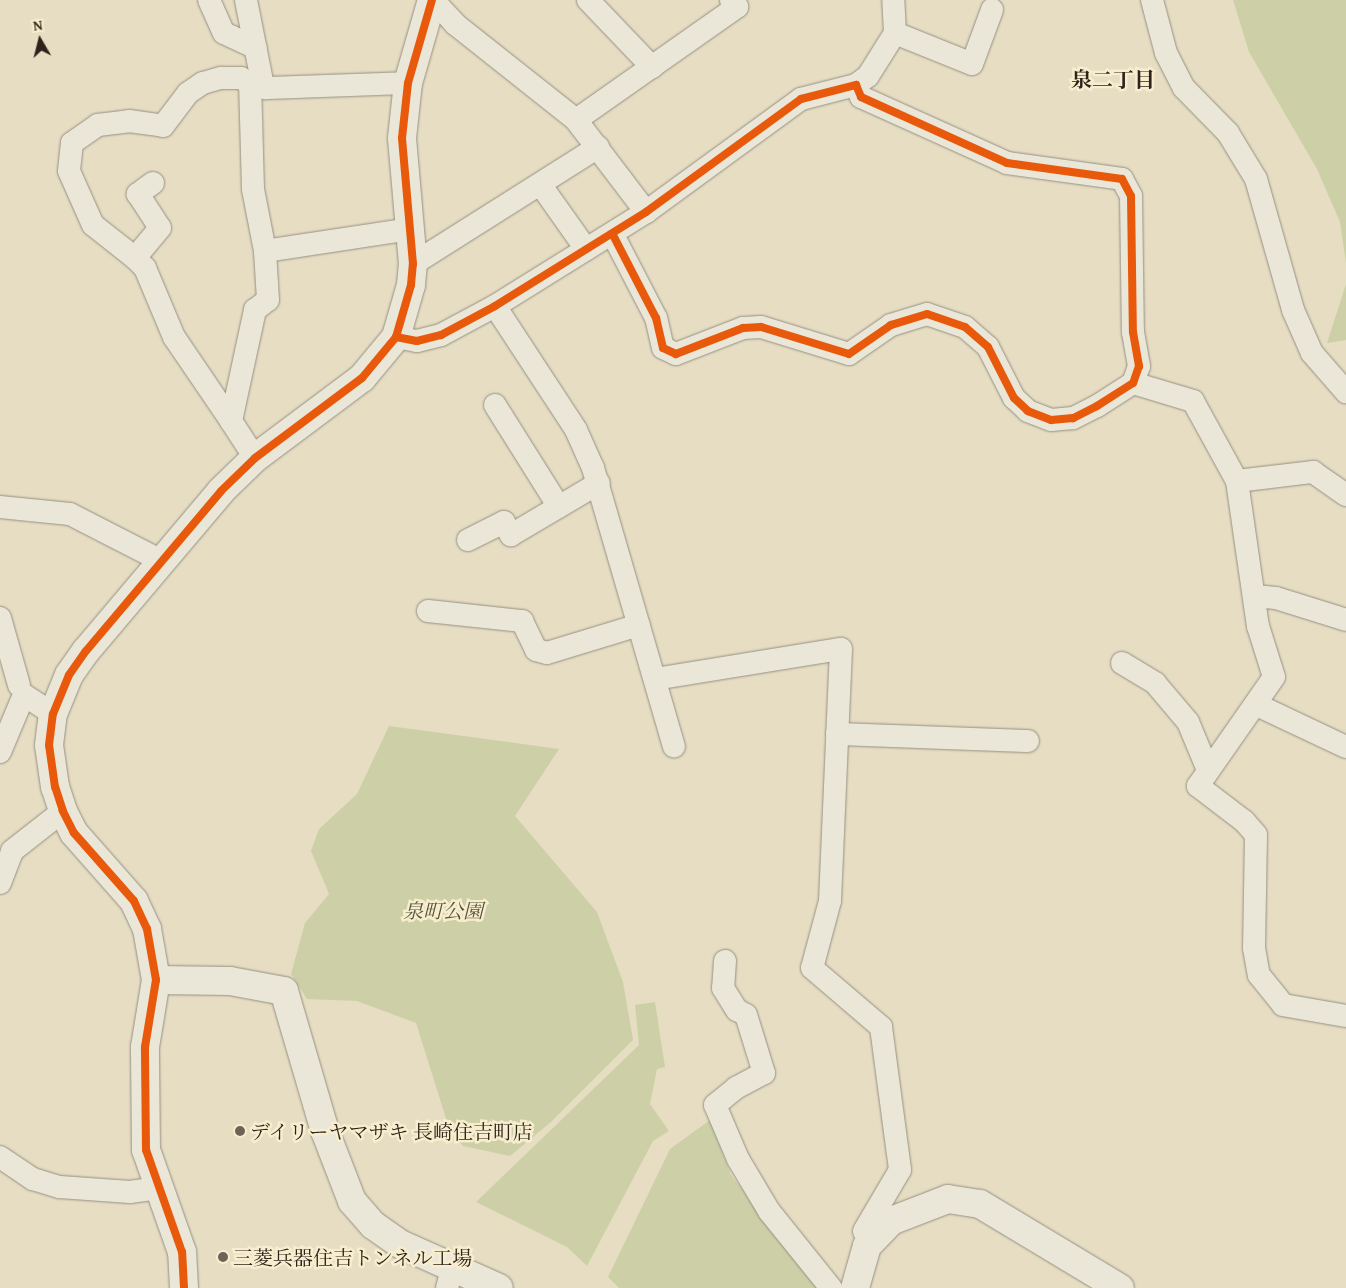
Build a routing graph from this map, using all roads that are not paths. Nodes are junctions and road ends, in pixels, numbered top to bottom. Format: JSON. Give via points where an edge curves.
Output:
{"nodes":[{"id":1,"x":209,"y":0,"type":"edge"},
{"id":2,"x":246,"y":0,"type":"edge"},
{"id":3,"x":433,"y":0,"type":"edge"},
{"id":4,"x":588,"y":0,"type":"edge"},
{"id":5,"x":731,"y":0,"type":"edge"},
{"id":6,"x":893,"y":0,"type":"edge"},
{"id":7,"x":1152,"y":0,"type":"edge"},
{"id":8,"x":992,"y":10,"type":"dead end"},
{"id":9,"x":895,"y":33,"type":"junction"},
{"id":10,"x":256,"y":48,"type":"junction"},
{"id":11,"x":652,"y":67,"type":"junction"},
{"id":12,"x":408,"y":83,"type":"junction"},
{"id":13,"x":250,"y":84,"type":"junction"},
{"id":14,"x":856,"y":85,"type":"junction"},
{"id":15,"x":576,"y":120,"type":"junction"},
{"id":16,"x":598,"y":147,"type":"junction"},
{"id":17,"x":153,"y":183,"type":"dead end"},
{"id":18,"x":540,"y":184,"type":"junction"},
{"id":19,"x":646,"y":212,"type":"junction"},
{"id":20,"x":411,"y":229,"type":"junction"},
{"id":21,"x":613,"y":235,"type":"junction"},
{"id":22,"x":586,"y":250,"type":"junction"},
{"id":23,"x":265,"y":251,"type":"junction"},
{"id":24,"x":135,"y":258,"type":"junction"},
{"id":25,"x":412,"y":264,"type":"junction"},
{"id":26,"x":495,"y":306,"type":"junction"},
{"id":27,"x":396,"y":337,"type":"junction"},
{"id":28,"x":1133,"y":383,"type":"junction"},
{"id":29,"x":1346,"y":392,"type":"edge"},
{"id":30,"x":495,"y":406,"type":"dead end"},
{"id":31,"x":231,"y":421,"type":"junction"},
{"id":32,"x":255,"y":458,"type":"junction"},
{"id":33,"x":1237,"y":481,"type":"junction"},
{"id":34,"x":599,"y":483,"type":"junction"},
{"id":35,"x":1346,"y":495,"type":"edge"},
{"id":36,"x":0,"y":507,"type":"edge"},
{"id":37,"x":559,"y":507,"type":"junction"},
{"id":38,"x":468,"y":540,"type":"dead end"},
{"id":39,"x":162,"y":561,"type":"junction"},
{"id":40,"x":1254,"y":596,"type":"junction"},
{"id":41,"x":428,"y":611,"type":"dead end"},
{"id":42,"x":0,"y":618,"type":"edge"},
{"id":43,"x":1346,"y":620,"type":"edge"},
{"id":44,"x":639,"y":625,"type":"junction"},
{"id":45,"x":0,"y":659,"type":"edge"},
{"id":46,"x":1122,"y":664,"type":"dead end"},
{"id":47,"x":654,"y":680,"type":"junction"},
{"id":48,"x":22,"y":690,"type":"junction"},
{"id":49,"x":1257,"y":705,"type":"junction"},
{"id":50,"x":53,"y":714,"type":"junction"},
{"id":51,"x":837,"y":734,"type":"junction"},
{"id":52,"x":1028,"y":741,"type":"dead end"},
{"id":53,"x":674,"y":746,"type":"dead end"},
{"id":54,"x":1346,"y":747,"type":"edge"},
{"id":55,"x":0,"y":752,"type":"edge"},
{"id":56,"x":1208,"y":770,"type":"junction"},
{"id":57,"x":63,"y":811,"type":"junction"},
{"id":58,"x":6,"y":844,"type":"edge"},
{"id":59,"x":0,"y":883,"type":"edge"},
{"id":60,"x":725,"y":961,"type":"dead end"},
{"id":61,"x":156,"y":980,"type":"junction"},
{"id":62,"x":1346,"y":1016,"type":"edge"},
{"id":63,"x":0,"y":1157,"type":"edge"},
{"id":64,"x":157,"y":1188,"type":"junction"},
{"id":65,"x":864,"y":1231,"type":"dead end"},
{"id":66,"x":450,"y":1276,"type":"edge"},
{"id":67,"x":184,"y":1288,"type":"edge"},
{"id":68,"x":499,"y":1288,"type":"edge"},
{"id":69,"x":831,"y":1288,"type":"edge"},
{"id":70,"x":855,"y":1288,"type":"edge"},
{"id":71,"x":1120,"y":1288,"type":"edge"}],
"edges":[{"from":1,"to":10,"type":"street","via":[[224,33]]},
{"from":2,"to":10,"type":"street"},
{"from":3,"to":12,"type":"street"},
{"from":3,"to":15,"type":"street","via":[[455,24]]},
{"from":4,"to":11,"type":"street"},
{"from":5,"to":11,"type":"street","via":[[737,7]]},
{"from":6,"to":9,"type":"street"},
{"from":7,"to":29,"type":"street","via":[[1166,53],[1184,88],[1228,133],[1256,179],[1293,310],[1312,353]]},
{"from":8,"to":9,"type":"street","via":[[972,64]]},
{"from":9,"to":14,"type":"street","via":[[868,76]]},
{"from":10,"to":13,"type":"street","via":[[262,81]]},
{"from":11,"to":15,"type":"street"},
{"from":12,"to":13,"type":"street","via":[[265,88]]},
{"from":12,"to":20,"type":"street","via":[[402,138]]},
{"from":13,"to":23,"type":"street","via":[[253,189]]},
{"from":13,"to":24,"type":"street","via":[[241,78],[221,78],[203,83],[188,93],[163,126],[129,121],[98,125],[72,143],[69,171],[93,225]]},
{"from":14,"to":19,"type":"street","via":[[800,99]]},
{"from":14,"to":28,"type":"street","via":[[861,97],[1007,163],[1122,179],[1131,196],[1133,332],[1139,366]]},
{"from":15,"to":16,"type":"street"},
{"from":16,"to":18,"type":"street"},
{"from":16,"to":19,"type":"street"},
{"from":17,"to":24,"type":"street","via":[[138,194],[160,228]]},
{"from":18,"to":22,"type":"street"},
{"from":18,"to":25,"type":"street"},
{"from":19,"to":21,"type":"street"},
{"from":20,"to":23,"type":"street"},
{"from":20,"to":25,"type":"street"},
{"from":21,"to":22,"type":"street"},
{"from":21,"to":28,"type":"street","via":[[656,318],[663,348],[676,354],[743,328],[761,327],[849,354],[891,325],[927,314],[965,327],[988,347],[1014,398],[1028,411],[1051,420],[1073,418]]},
{"from":22,"to":26,"type":"street"},
{"from":23,"to":31,"type":"street","via":[[268,300],[255,310]]},
{"from":24,"to":31,"type":"street","via":[[145,268],[174,337]]},
{"from":25,"to":27,"type":"street","via":[[411,285]]},
{"from":26,"to":27,"type":"street","via":[[442,335],[417,341]]},
{"from":26,"to":34,"type":"street","via":[[576,430]]},
{"from":27,"to":32,"type":"street","via":[[362,378]]},
{"from":28,"to":33,"type":"street","via":[[1193,401]]},
{"from":30,"to":37,"type":"street"},
{"from":31,"to":32,"type":"street"},
{"from":32,"to":39,"type":"street"},
{"from":33,"to":35,"type":"street","via":[[1313,472]]},
{"from":33,"to":40,"type":"street"},
{"from":34,"to":37,"type":"street"},
{"from":34,"to":44,"type":"street"},
{"from":36,"to":39,"type":"street","via":[[70,514]]},
{"from":37,"to":38,"type":"street","via":[[511,535],[504,522]]},
{"from":39,"to":50,"type":"street","via":[[86,651],[69,675]]},
{"from":40,"to":43,"type":"street","via":[[1276,598]]},
{"from":40,"to":49,"type":"street","via":[[1274,677]]},
{"from":41,"to":44,"type":"street","via":[[522,621],[536,650],[548,653]]},
{"from":42,"to":48,"type":"street"},
{"from":44,"to":47,"type":"street"},
{"from":45,"to":48,"type":"street","via":[[11,680]]},
{"from":46,"to":56,"type":"street","via":[[1156,683],[1188,722]]},
{"from":47,"to":51,"type":"street","via":[[841,649]]},
{"from":47,"to":53,"type":"street"},
{"from":48,"to":50,"type":"street"},
{"from":48,"to":55,"type":"street"},
{"from":49,"to":54,"type":"street"},
{"from":49,"to":56,"type":"street"},
{"from":50,"to":57,"type":"street","via":[[49,746],[55,787]]},
{"from":51,"to":52,"type":"street"},
{"from":51,"to":65,"type":"street","via":[[830,900],[812,968],[881,1027],[900,1170]]},
{"from":56,"to":62,"type":"street","via":[[1198,786],[1244,821],[1256,835],[1254,948],[1259,975],[1282,1005]]},
{"from":57,"to":58,"type":"street"},
{"from":57,"to":61,"type":"street","via":[[74,834],[134,901],[147,929]]},
{"from":58,"to":59,"type":"street"},
{"from":60,"to":69,"type":"street","via":[[723,988],[737,1010],[746,1015],[764,1073],[736,1088],[715,1105],[738,1159],[769,1211]]},
{"from":61,"to":64,"type":"street","via":[[145,1047],[144,1122],[146,1150]]},
{"from":61,"to":66,"type":"street","via":[[230,981],[284,991],[325,1131],[352,1201],[372,1226]]},
{"from":63,"to":64,"type":"street","via":[[33,1179],[60,1187],[130,1192]]},
{"from":64,"to":67,"type":"street","via":[[182,1252]]},
{"from":66,"to":68,"type":"street"},
{"from":70,"to":71,"type":"street","via":[[867,1246],[891,1221],[948,1200],[980,1204]]}]}
